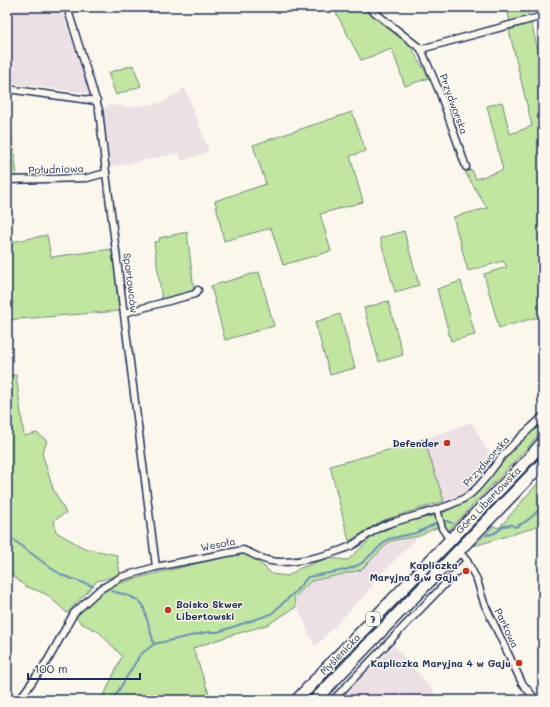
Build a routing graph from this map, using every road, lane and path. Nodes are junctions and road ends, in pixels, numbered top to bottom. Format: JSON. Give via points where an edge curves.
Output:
{"nodes":[{"id":1,"x":67,"y":7,"type":"edge"},
{"id":2,"x":368,"y":7,"type":"edge"},
{"id":3,"x":543,"y":16,"type":"edge"},
{"id":4,"x":421,"y":49,"type":"junction"},
{"id":5,"x":7,"y":89,"type":"edge"},
{"id":6,"x":97,"y":101,"type":"junction"},
{"id":7,"x":466,"y":167,"type":"dead end"},
{"id":8,"x":106,"y":173,"type":"junction"},
{"id":9,"x":7,"y":180,"type":"edge"},
{"id":10,"x":198,"y":290,"type":"dead end"},
{"id":11,"x":124,"y":313,"type":"junction"},
{"id":12,"x":543,"y":416,"type":"edge"},
{"id":13,"x":543,"y":442,"type":"edge"},
{"id":14,"x":543,"y":463,"type":"edge"},
{"id":15,"x":437,"y":509,"type":"junction"},
{"id":16,"x":450,"y":540,"type":"junction"},
{"id":17,"x":459,"y":551,"type":"junction"},
{"id":18,"x":467,"y":561,"type":"junction"},
{"id":19,"x":156,"y":567,"type":"junction"},
{"id":20,"x":19,"y":700,"type":"edge"},
{"id":21,"x":297,"y":700,"type":"edge"},
{"id":22,"x":315,"y":700,"type":"edge"},
{"id":23,"x":333,"y":700,"type":"edge"},
{"id":24,"x":536,"y":700,"type":"edge"}],
"edges":[{"from":1,"to":6,"type":"street","name":"Sportowców"},
{"from":2,"to":4,"type":"street","name":"Przydworska"},
{"from":3,"to":4,"type":"street"},
{"from":4,"to":7,"type":"street","name":"Przydworska"},
{"from":5,"to":6,"type":"street"},
{"from":6,"to":8,"type":"street","name":"Sportowców"},
{"from":8,"to":9,"type":"street","name":"Południowa","via":[[87,178]]},
{"from":8,"to":11,"type":"street","name":"Sportowców"},
{"from":10,"to":11,"type":"street","via":[[195,294]]},
{"from":11,"to":19,"type":"street","name":"Sportowców"},
{"from":12,"to":15,"type":"street","name":"Przydworska","via":[[506,451],[475,490],[462,499]]},
{"from":13,"to":16,"type":"highway","name":"Góra Libertowska","number":"7"},
{"from":14,"to":17,"type":"highway","name":"Góra Libertowska","number":"7"},
{"from":15,"to":16,"type":"street","via":[[442,528]]},
{"from":15,"to":19,"type":"street","name":"Wesoła","via":[[383,526],[335,552],[297,561],[271,561],[243,550]]},
{"from":16,"to":21,"type":"highway","name":"Myślenicka","number":"7"},
{"from":17,"to":18,"type":"street","name":"Parkowa"},
{"from":17,"to":22,"type":"highway","name":"Myślenicka","number":"7"},
{"from":18,"to":23,"type":"street"},
{"from":18,"to":24,"type":"street","name":"Parkowa","via":[[522,683]]},
{"from":19,"to":20,"type":"street","name":"Wesoła","via":[[121,576],[99,590],[74,613],[48,660]]}]}
